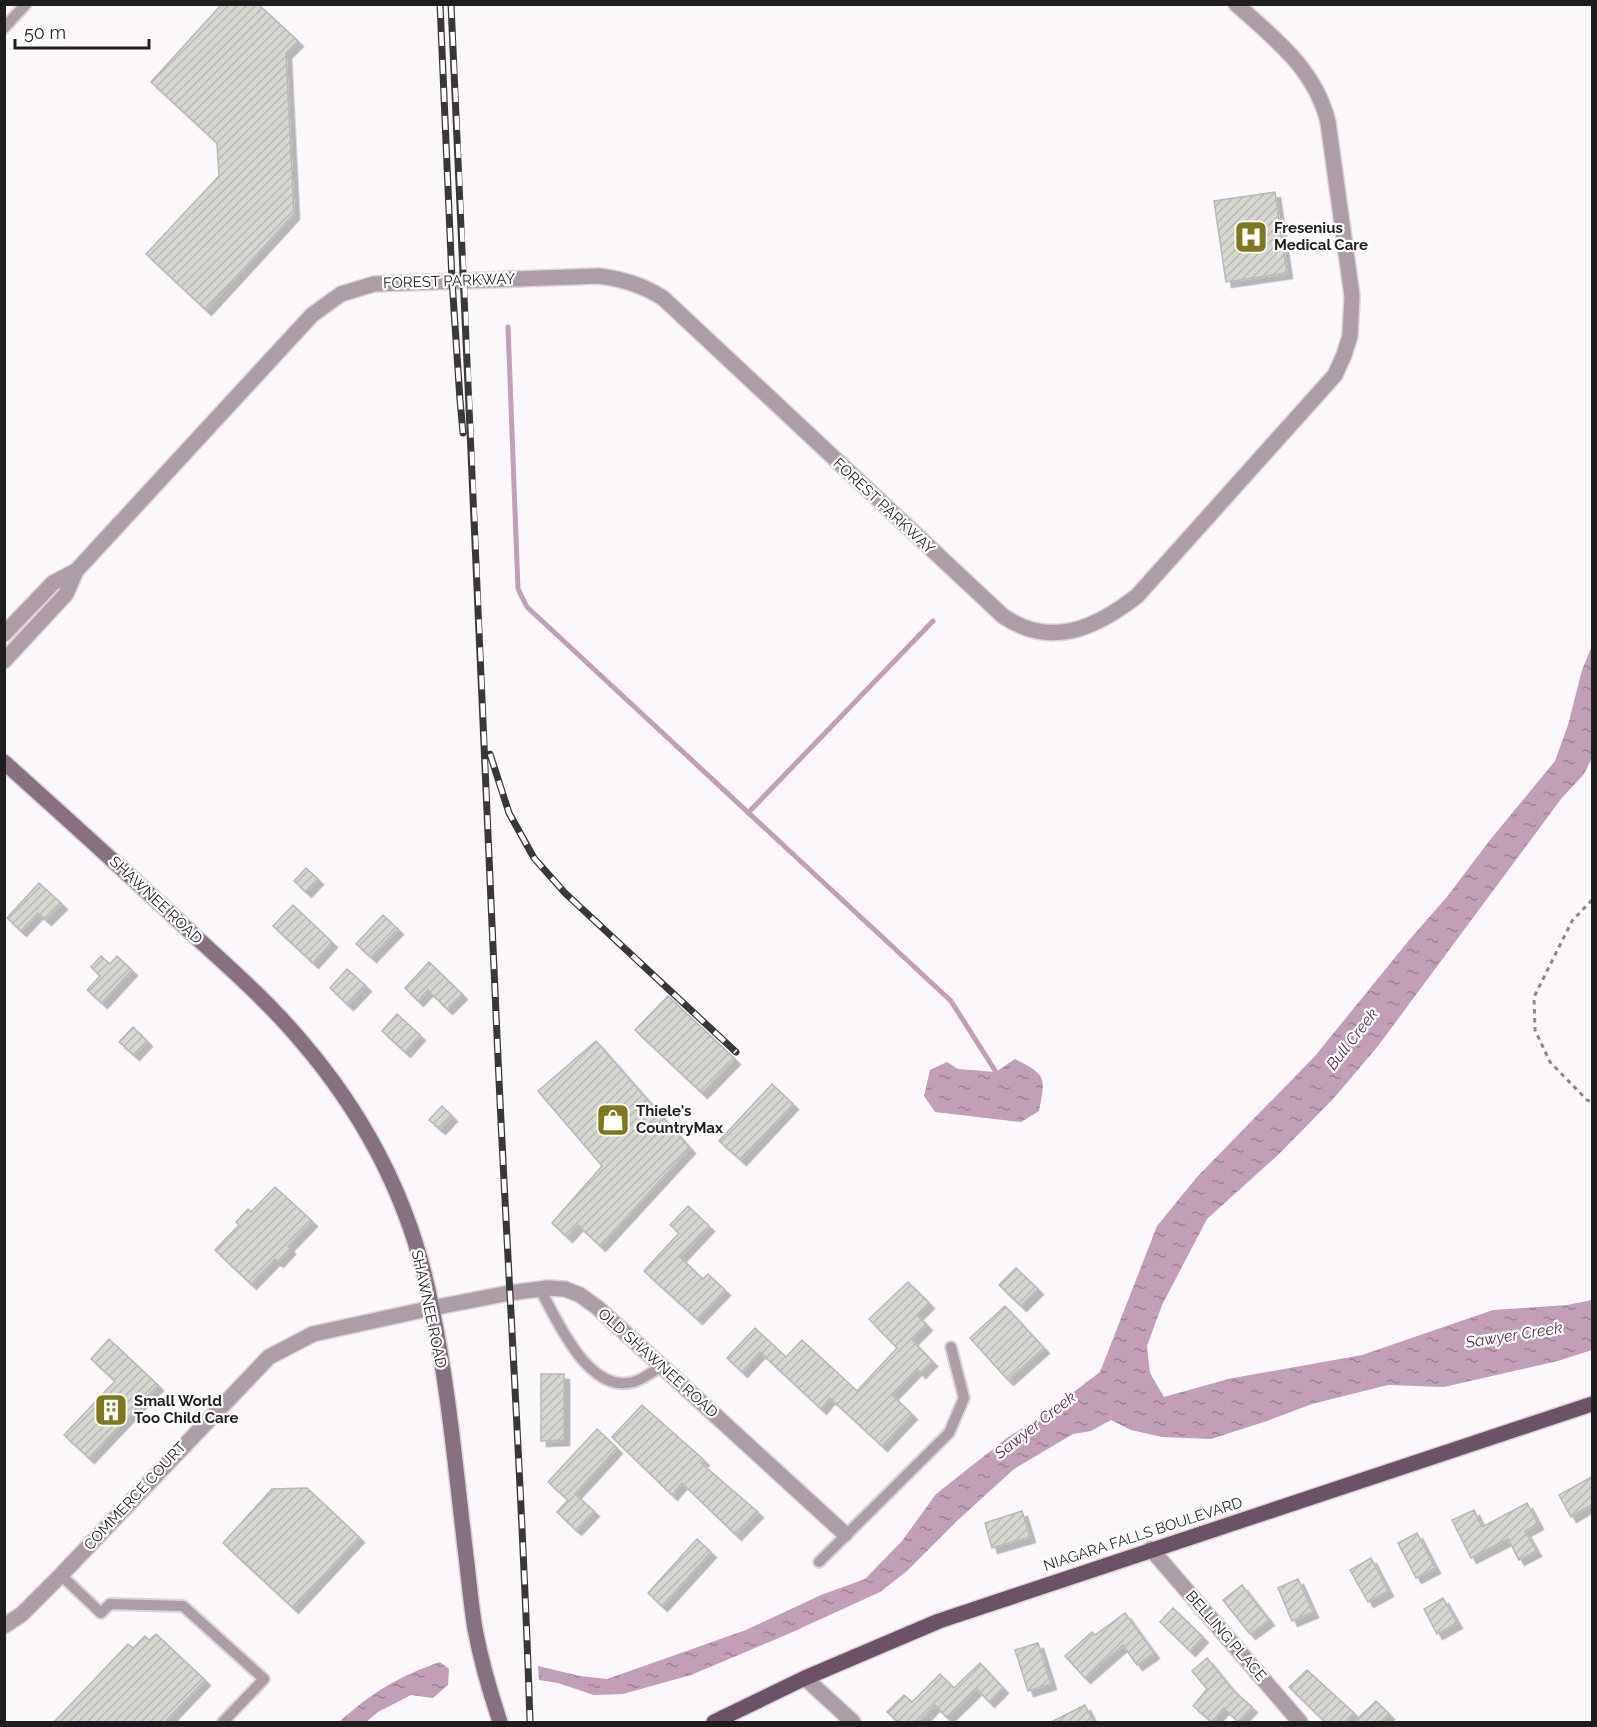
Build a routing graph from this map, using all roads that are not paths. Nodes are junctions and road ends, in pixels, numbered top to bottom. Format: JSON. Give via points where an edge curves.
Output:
{"nodes":[{"id":1,"x":26,"y":4,"type":"edge"},
{"id":2,"x":1236,"y":4,"type":"edge"},
{"id":3,"x":4,"y":28,"type":"edge"},
{"id":4,"x":76,"y":571,"type":"junction"},
{"id":5,"x":4,"y":634,"type":"edge"},
{"id":6,"x":4,"y":661,"type":"edge"},
{"id":7,"x":4,"y":762,"type":"edge"},
{"id":8,"x":540,"y":1289,"type":"junction"},
{"id":9,"x":432,"y":1308,"type":"junction"},
{"id":10,"x":951,"y":1347,"type":"dead end"},
{"id":11,"x":662,"y":1366,"type":"junction"},
{"id":12,"x":1593,"y":1404,"type":"edge"},
{"id":13,"x":845,"y":1534,"type":"junction"},
{"id":14,"x":1151,"y":1550,"type":"junction"},
{"id":15,"x":819,"y":1562,"type":"dead end"},
{"id":16,"x":61,"y":1575,"type":"junction"},
{"id":17,"x":4,"y":1626,"type":"edge"},
{"id":18,"x":805,"y":1678,"type":"junction"},
{"id":19,"x":222,"y":1722,"type":"edge"},
{"id":20,"x":500,"y":1722,"type":"edge"},
{"id":21,"x":714,"y":1722,"type":"edge"},
{"id":22,"x":853,"y":1722,"type":"edge"},
{"id":23,"x":1300,"y":1722,"type":"edge"}],
"edges":[{"from":1,"to":3,"type":"lane"},
{"from":2,"to":4,"type":"street","name":"FOREST PARKWAY","via":[[1294,58],[1323,101],[1352,296],[1350,336],[1335,375],[1137,597],[1107,618],[1090,626],[1056,632],[1015,625],[991,607],[663,298],[631,282],[599,276],[374,284],[341,294],[312,315]]},
{"from":4,"to":5,"type":"street","name":"FOREST PARKWAY","via":[[52,583]]},
{"from":4,"to":6,"type":"street","name":"FOREST PARKWAY","via":[[66,594]]},
{"from":7,"to":9,"type":"main road","name":"SHAWNEE ROAD","via":[[257,994],[332,1078],[382,1158],[405,1211]]},
{"from":8,"to":9,"type":"street","name":"OLD SHAWNEE ROAD"},
{"from":8,"to":11,"type":"street","name":"OLD SHAWNEE ROAD","via":[[565,1289],[580,1294]]},
{"from":8,"to":11,"type":"lane","via":[[573,1348],[596,1373],[614,1383],[634,1382]]},
{"from":9,"to":16,"type":"street","name":"COMMERCE COURT","via":[[313,1334],[269,1357]]},
{"from":9,"to":20,"type":"main road","name":"SHAWNEE ROAD","via":[[475,1629]]},
{"from":10,"to":13,"type":"lane","via":[[964,1398],[949,1433]]},
{"from":11,"to":13,"type":"street","name":"OLD SHAWNEE ROAD"},
{"from":12,"to":14,"type":"main road","name":"NIAGARA FALLS BOULEVARD"},
{"from":13,"to":15,"type":"lane"},
{"from":14,"to":18,"type":"main road","name":"NIAGARA FALLS BOULEVARD","via":[[939,1621]]},
{"from":14,"to":23,"type":"street","name":"BELLING PLACE"},
{"from":16,"to":17,"type":"street","name":"COMMERCE COURT","via":[[22,1614]]},
{"from":16,"to":19,"type":"lane","via":[[101,1613],[110,1604],[183,1606],[224,1642],[264,1679]]},
{"from":18,"to":21,"type":"main road","name":"NIAGARA FALLS BOULEVARD"},
{"from":18,"to":22,"type":"street"}]}
